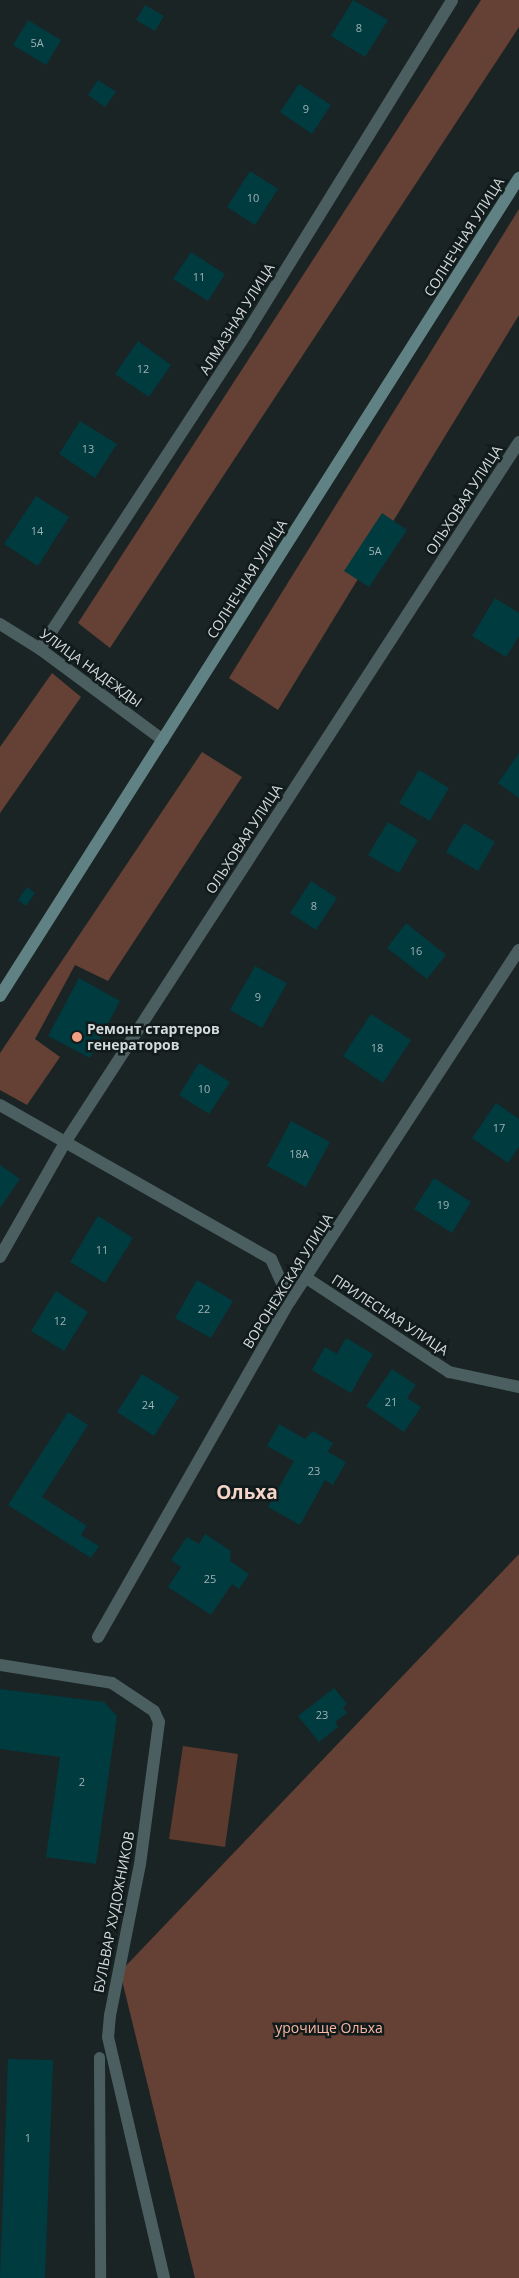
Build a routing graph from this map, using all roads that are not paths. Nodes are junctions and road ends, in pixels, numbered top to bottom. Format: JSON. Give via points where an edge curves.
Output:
{"nodes":[{"id":1,"x":452,"y":0,"type":"edge"},
{"id":2,"x":519,"y":178,"type":"edge"},
{"id":3,"x":519,"y":442,"type":"edge"},
{"id":4,"x":0,"y":624,"type":"edge"},
{"id":5,"x":40,"y":649,"type":"junction"},
{"id":6,"x":163,"y":740,"type":"junction"},
{"id":7,"x":519,"y":950,"type":"edge"},
{"id":8,"x":0,"y":996,"type":"edge"},
{"id":9,"x":0,"y":1105,"type":"edge"},
{"id":10,"x":66,"y":1141,"type":"junction"},
{"id":11,"x":0,"y":1257,"type":"edge"},
{"id":12,"x":306,"y":1277,"type":"junction"},
{"id":13,"x":290,"y":1301,"type":"junction"},
{"id":14,"x":519,"y":1387,"type":"edge"},
{"id":15,"x":98,"y":1637,"type":"dead end"},
{"id":16,"x":0,"y":1665,"type":"edge"},
{"id":17,"x":98,"y":2057,"type":"dead end"},
{"id":18,"x":100,"y":2278,"type":"edge"},
{"id":19,"x":164,"y":2278,"type":"edge"}],
"edges":[{"from":1,"to":5,"type":"street","name":"АЛМАЗНАЯ УЛИЦА","via":[[246,334]]},
{"from":2,"to":6,"type":"street","name":"СОЛНЕЧНАЯ УЛИЦА"},
{"from":3,"to":10,"type":"street","name":"ОЛЬХОВАЯ УЛИЦА"},
{"from":4,"to":5,"type":"street","name":"УЛИЦА НАДЕЖДЫ"},
{"from":5,"to":6,"type":"street","name":"УЛИЦА НАДЕЖДЫ"},
{"from":6,"to":8,"type":"street","name":"СОЛНЕЧНАЯ УЛИЦА"},
{"from":7,"to":12,"type":"street","name":"ВОРОНЕЖСКАЯ УЛИЦА"},
{"from":9,"to":10,"type":"street"},
{"from":10,"to":11,"type":"street","name":"ОЛЬХОВАЯ УЛИЦА"},
{"from":10,"to":13,"type":"street","via":[[271,1259]]},
{"from":12,"to":13,"type":"street","name":"ВОРОНЕЖСКАЯ УЛИЦА"},
{"from":12,"to":14,"type":"street","name":"ПРИЛЕСНАЯ УЛИЦА","via":[[449,1372]]},
{"from":13,"to":15,"type":"street","name":"ВОРОНЕЖСКАЯ УЛИЦА"},
{"from":16,"to":19,"type":"street","name":"БУЛЬВАР ХУДОЖНИКОВ","via":[[112,1684],[154,1711],[159,1722],[140,1864],[108,2037]]},
{"from":17,"to":18,"type":"lane"}]}
